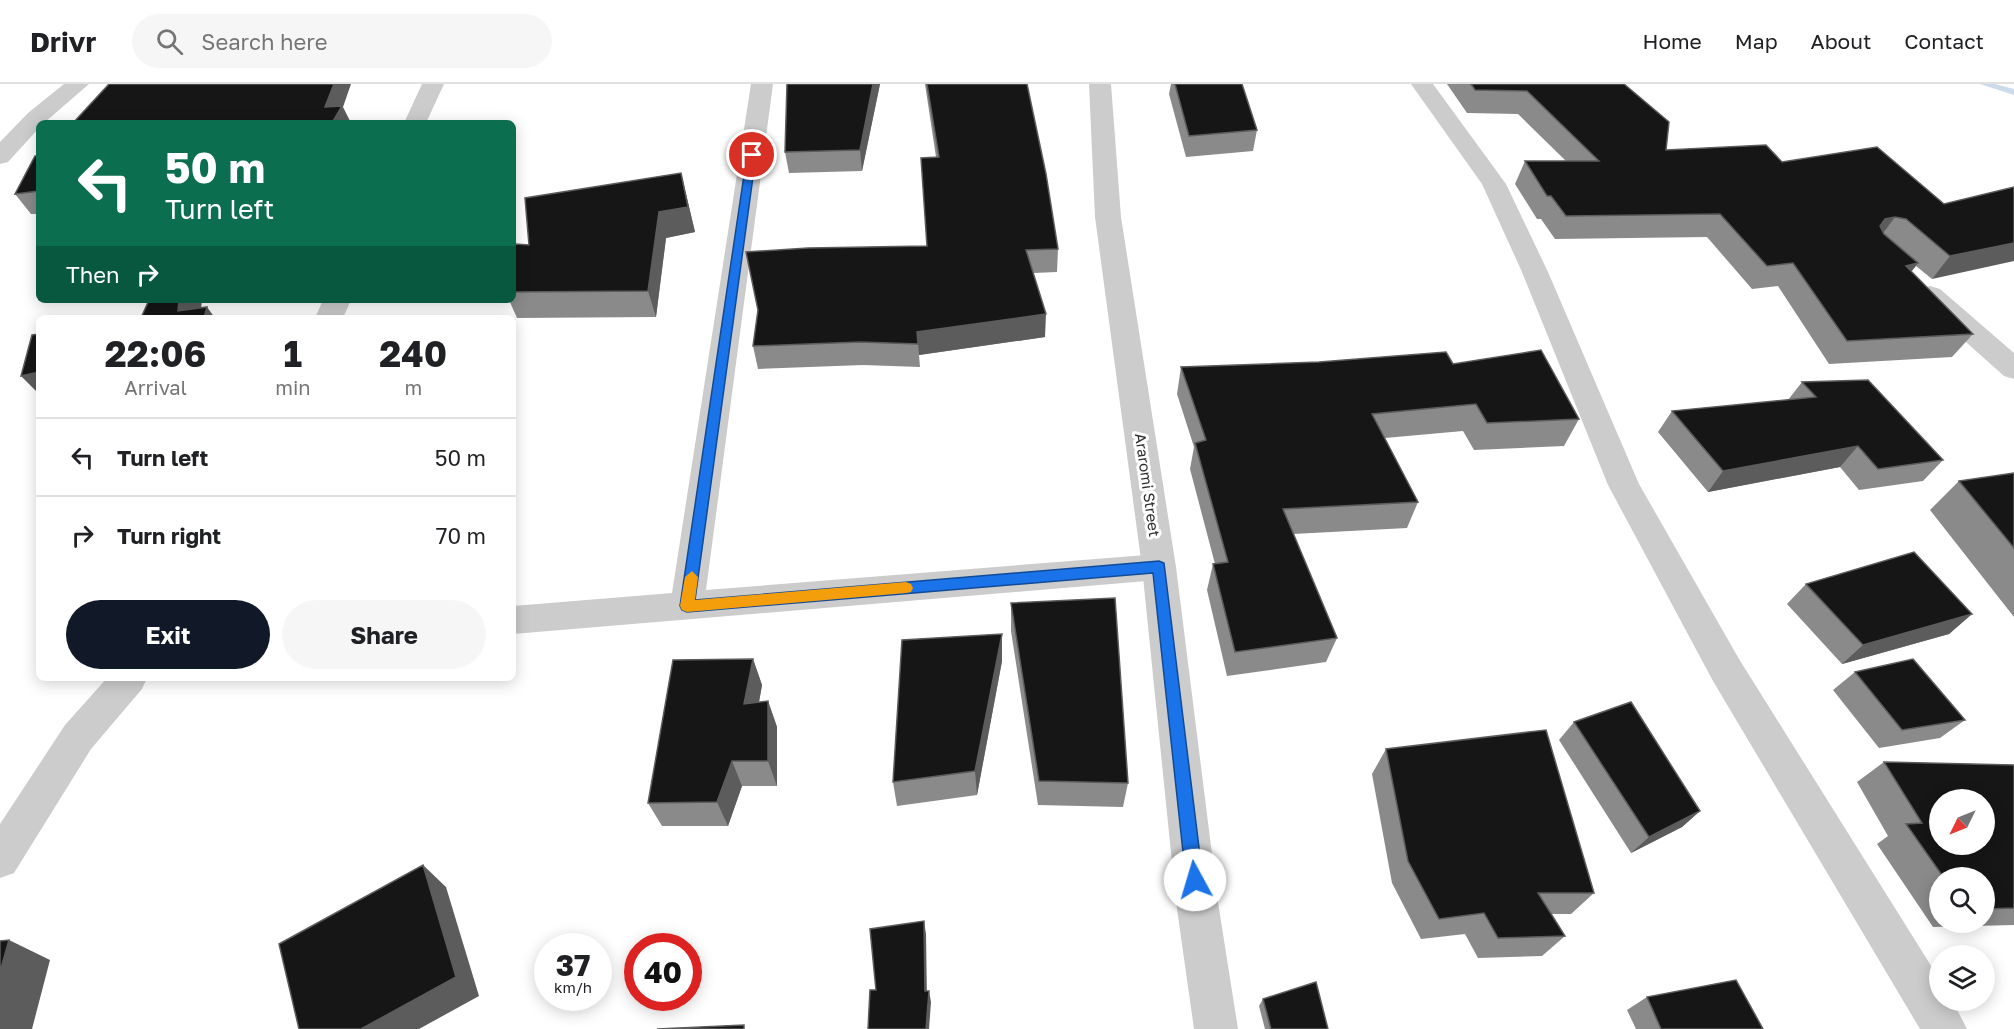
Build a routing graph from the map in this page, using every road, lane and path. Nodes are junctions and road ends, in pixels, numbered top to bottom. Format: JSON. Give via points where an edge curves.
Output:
{"nodes":[{"id":1,"x":78,"y":84,"type":"edge"},
{"id":2,"x":433,"y":84,"type":"edge"},
{"id":3,"x":762,"y":84,"type":"edge"},
{"id":4,"x":1100,"y":84,"type":"edge"},
{"id":5,"x":1422,"y":84,"type":"edge"},
{"id":6,"x":416,"y":120,"type":"edge"},
{"id":7,"x":0,"y":157,"type":"edge"},
{"id":8,"x":1912,"y":280,"type":"edge"},
{"id":9,"x":2014,"y":369,"type":"edge"},
{"id":10,"x":1159,"y":567,"type":"junction"},
{"id":11,"x":687,"y":606,"type":"junction"},
{"id":12,"x":516,"y":620,"type":"edge"},
{"id":13,"x":126,"y":681,"type":"edge"},
{"id":14,"x":0,"y":859,"type":"edge"},
{"id":15,"x":1216,"y":1029,"type":"edge"},
{"id":16,"x":1945,"y":1029,"type":"edge"}],
"edges":[{"from":1,"to":7,"type":"street","via":[[16,135]]},
{"from":2,"to":6,"type":"street"},
{"from":3,"to":11,"type":"street"},
{"from":4,"to":10,"type":"street","name":"Araromi Street","via":[[1108,217]]},
{"from":5,"to":16,"type":"street","via":[[1494,184],[1624,485],[1715,649]]},
{"from":8,"to":9,"type":"street"},
{"from":10,"to":11,"type":"street"},
{"from":10,"to":15,"type":"street","name":"Araromi Street","via":[[1197,902]]},
{"from":11,"to":12,"type":"street"},
{"from":13,"to":14,"type":"street","via":[[78,737]]}]}
